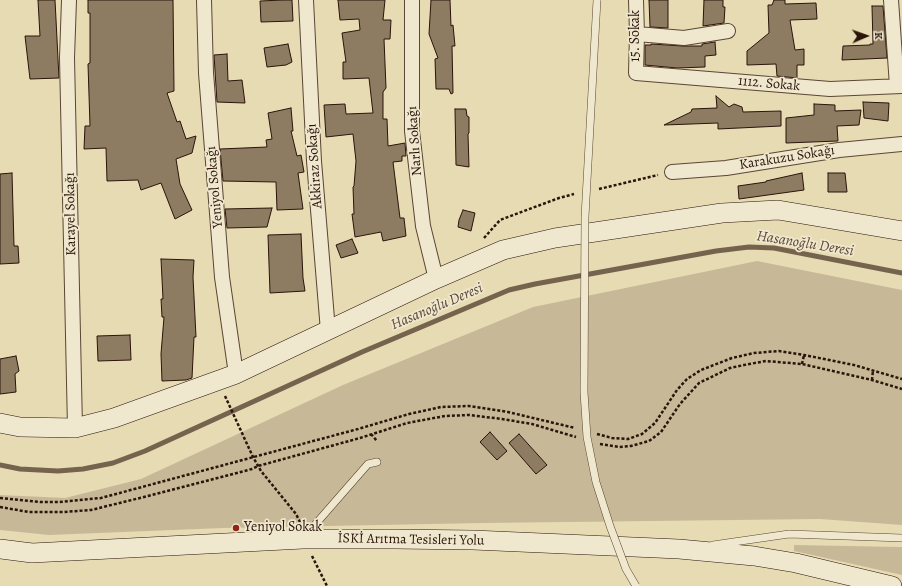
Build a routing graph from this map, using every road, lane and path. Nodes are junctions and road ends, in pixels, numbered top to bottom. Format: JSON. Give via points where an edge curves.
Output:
{"nodes":[{"id":1,"x":69,"y":0,"type":"edge"},
{"id":2,"x":204,"y":0,"type":"edge"},
{"id":3,"x":306,"y":0,"type":"edge"},
{"id":4,"x":412,"y":0,"type":"edge"},
{"id":5,"x":597,"y":0,"type":"edge"},
{"id":6,"x":636,"y":0,"type":"edge"},
{"id":7,"x":891,"y":0,"type":"edge"},
{"id":8,"x":728,"y":31,"type":"dead end"},
{"id":9,"x":638,"y":34,"type":"junction"},
{"id":10,"x":636,"y":72,"type":"joint"},
{"id":11,"x":900,"y":86,"type":"edge"},
{"id":12,"x":902,"y":144,"type":"edge"},
{"id":13,"x":672,"y":172,"type":"joint"},
{"id":14,"x":597,"y":189,"type":"dead end"},
{"id":15,"x":582,"y":193,"type":"dead end"},
{"id":16,"x":902,"y":231,"type":"edge"},
{"id":17,"x":485,"y":258,"type":"junction"},
{"id":18,"x":436,"y":279,"type":"junction"},
{"id":19,"x":328,"y":331,"type":"junction"},
{"id":20,"x":804,"y":355,"type":"junction"},
{"id":21,"x":802,"y":364,"type":"junction"},
{"id":22,"x":873,"y":370,"type":"junction"},
{"id":23,"x":236,"y":374,"type":"junction"},
{"id":24,"x":902,"y":379,"type":"edge"},
{"id":25,"x":872,"y":380,"type":"junction"},
{"id":26,"x":902,"y":389,"type":"edge"},
{"id":27,"x":225,"y":396,"type":"dead end"},
{"id":28,"x":0,"y":423,"type":"edge"},
{"id":29,"x":75,"y":428,"type":"junction"},
{"id":30,"x":577,"y":428,"type":"dead end"},
{"id":31,"x":591,"y":432,"type":"dead end"},
{"id":32,"x":371,"y":434,"type":"junction"},
{"id":33,"x":577,"y":438,"type":"dead end"},
{"id":34,"x":377,"y":441,"type":"dead end"},
{"id":35,"x":599,"y":443,"type":"dead end"},
{"id":36,"x":254,"y":457,"type":"junction"},
{"id":37,"x":377,"y":462,"type":"dead end"},
{"id":38,"x":258,"y":466,"type":"junction"},
{"id":39,"x":0,"y":498,"type":"edge"},
{"id":40,"x":0,"y":507,"type":"edge"},
{"id":41,"x":902,"y":538,"type":"edge"},
{"id":42,"x":303,"y":539,"type":"junction"},
{"id":43,"x":0,"y":549,"type":"edge"},
{"id":44,"x":679,"y":549,"type":"junction"},
{"id":45,"x":327,"y":586,"type":"edge"},
{"id":46,"x":636,"y":586,"type":"edge"},
{"id":47,"x":892,"y":586,"type":"edge"}],
"edges":[{"from":1,"to":29,"type":"street","name":"Karayel Sokağı","via":[[67,58]]},
{"from":2,"to":23,"type":"street","name":"Yeniyol Sokağı","via":[[206,73],[222,277]]},
{"from":3,"to":19,"type":"street","name":"Akkiraz Sokağı","via":[[314,160]]},
{"from":4,"to":18,"type":"street","name":"Narlı Sokağı","via":[[412,131],[422,226]]},
{"from":5,"to":46,"type":"lane","bridge":true,"via":[[585,217],[584,392],[587,437],[596,482],[626,569]]},
{"from":6,"to":9,"type":"street","name":"15. Sokak"},
{"from":7,"to":11,"type":"street"},
{"from":8,"to":9,"type":"street","via":[[684,38]]},
{"from":9,"to":10,"type":"street","name":"15. Sokak"},
{"from":10,"to":11,"type":"street","name":"1112. Sokak","via":[[830,89]]},
{"from":12,"to":13,"type":"street","name":"Karakuzu Sokağı","via":[[839,150],[726,168]]},
{"from":13,"to":14,"type":"path"},
{"from":15,"to":17,"type":"path","via":[[559,198],[500,220],[483,239]]},
{"from":16,"to":17,"type":"street","via":[[778,210],[722,213],[555,238],[503,250]]},
{"from":17,"to":18,"type":"street"},
{"from":18,"to":19,"type":"street"},
{"from":19,"to":23,"type":"street"},
{"from":20,"to":21,"type":"path"},
{"from":20,"to":22,"type":"path"},
{"from":20,"to":31,"type":"path","via":[[766,352],[732,358],[701,370],[687,379],[655,423],[642,434],[628,439]]},
{"from":21,"to":25,"type":"path"},
{"from":21,"to":35,"type":"path","via":[[766,361],[730,368],[699,383],[680,404],[661,432],[649,441],[619,447]]},
{"from":22,"to":24,"type":"path"},
{"from":22,"to":25,"type":"path"},
{"from":23,"to":29,"type":"street","via":[[114,418]]},
{"from":25,"to":26,"type":"path"},
{"from":27,"to":36,"type":"path"},
{"from":28,"to":29,"type":"street","via":[[20,427]]},
{"from":30,"to":36,"type":"path","via":[[508,412],[469,406],[441,407]]},
{"from":32,"to":33,"type":"path","via":[[407,423],[445,416],[469,415],[532,424]]},
{"from":32,"to":34,"type":"path"},
{"from":32,"to":38,"type":"path"},
{"from":36,"to":38,"type":"path"},
{"from":36,"to":39,"type":"path","via":[[101,498],[59,502]]},
{"from":37,"to":42,"type":"lane","via":[[368,464]]},
{"from":38,"to":40,"type":"path","via":[[90,510],[30,512]]},
{"from":38,"to":42,"type":"path","via":[[296,514]]},
{"from":41,"to":44,"type":"lane","name":"İSKİ Arıtma Tesisleri Yolu","via":[[789,534]]},
{"from":42,"to":43,"type":"street","name":"İSKİ Arıtma Tesisleri Yolu","via":[[32,553]]},
{"from":42,"to":44,"type":"street","name":"İSKİ Arıtma Tesisleri Yolu","via":[[473,540]]},
{"from":42,"to":45,"type":"path"},
{"from":44,"to":47,"type":"street","name":"İSKİ Arıtma Tesisleri Yolu","via":[[796,563]]}]}
